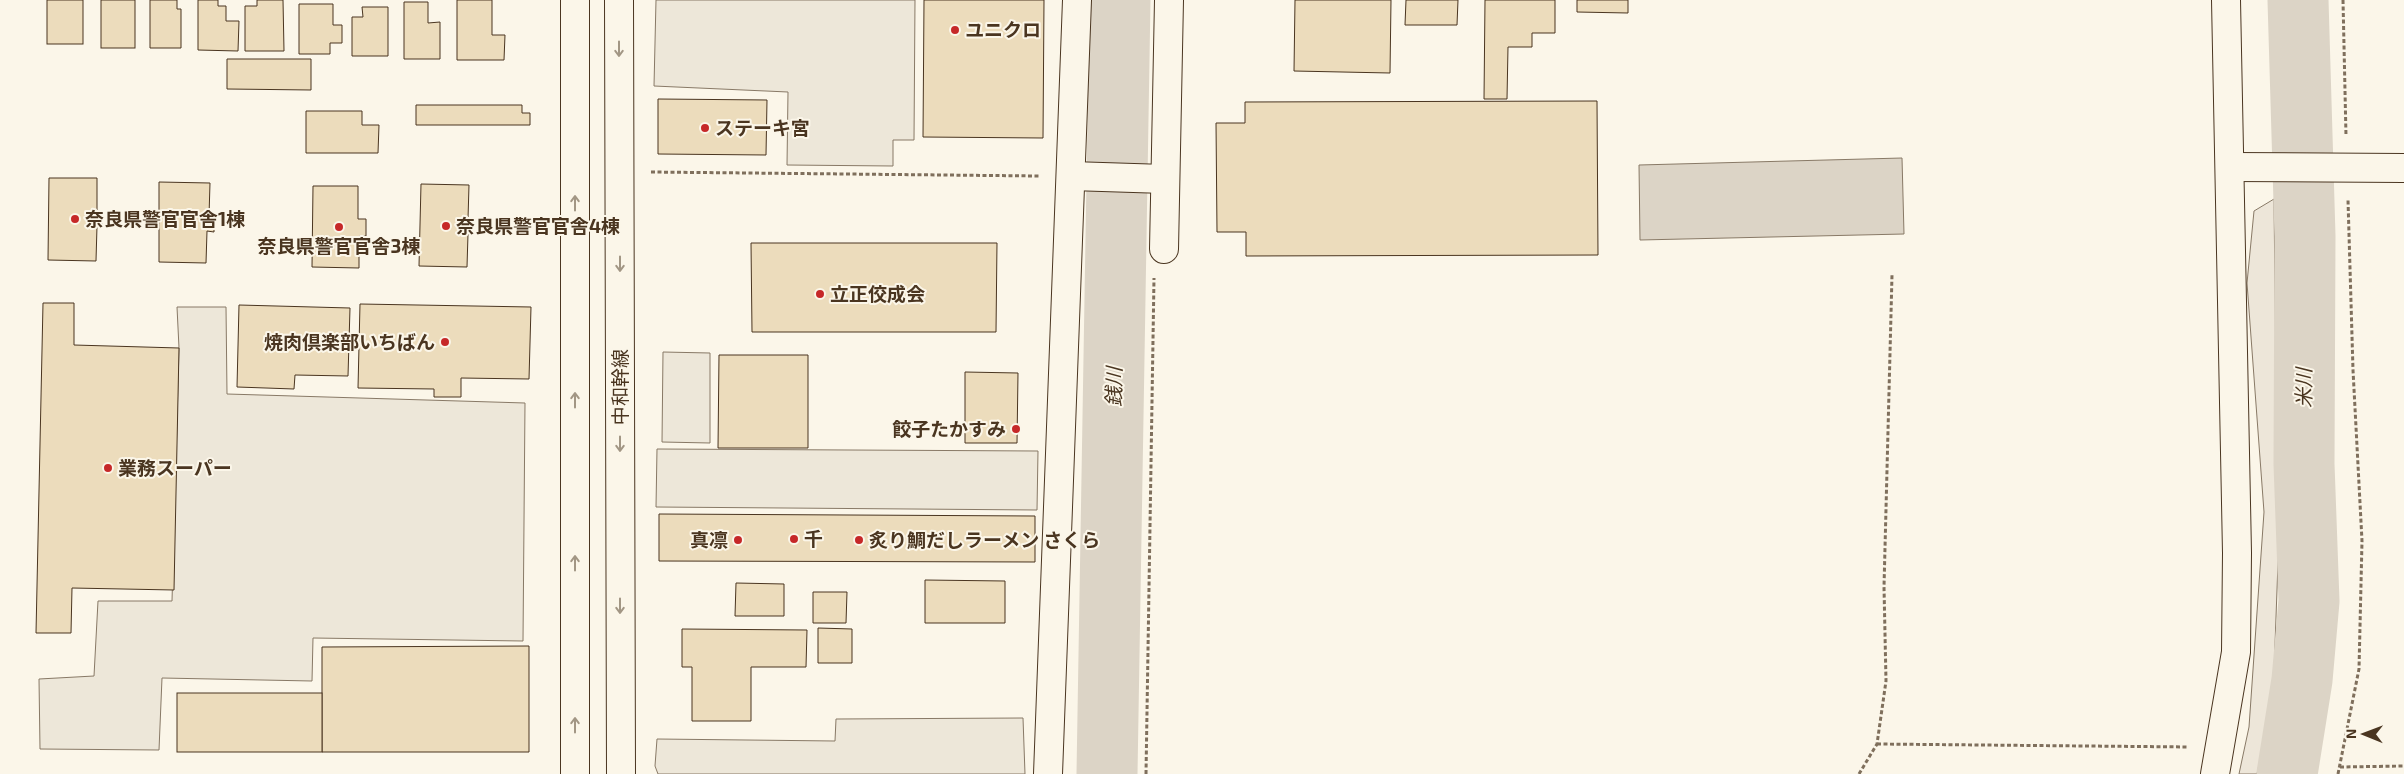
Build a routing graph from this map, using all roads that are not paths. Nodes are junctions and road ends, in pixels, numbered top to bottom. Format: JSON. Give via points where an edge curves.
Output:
{"nodes":[{"id":1,"x":576,"y":0,"type":"edge"},
{"id":2,"x":619,"y":0,"type":"edge"},
{"id":3,"x":1077,"y":0,"type":"edge"},
{"id":4,"x":1169,"y":0,"type":"edge"},
{"id":5,"x":2226,"y":0,"type":"edge"},
{"id":6,"x":2237,"y":167,"type":"junction"},
{"id":7,"x":2404,"y":168,"type":"edge"},
{"id":8,"x":1079,"y":176,"type":"junction"},
{"id":9,"x":1156,"y":178,"type":"junction"},
{"id":10,"x":1164,"y":248,"type":"road end"},
{"id":11,"x":575,"y":774,"type":"edge"},
{"id":12,"x":621,"y":774,"type":"edge"},
{"id":13,"x":1048,"y":774,"type":"edge"},
{"id":14,"x":2215,"y":774,"type":"edge"}],
"edges":[{"from":11,"to":1,"type":"street","one_way":true},
{"from":2,"to":12,"type":"street","name":"中和幹線","one_way":true},
{"from":3,"to":8,"type":"street"},
{"from":4,"to":9,"type":"street"},
{"from":5,"to":6,"type":"street"},
{"from":6,"to":7,"type":"street"},
{"from":6,"to":14,"type":"street","via":[[2236,652]]},
{"from":8,"to":9,"type":"street"},
{"from":8,"to":13,"type":"street"},
{"from":9,"to":10,"type":"street"}]}
